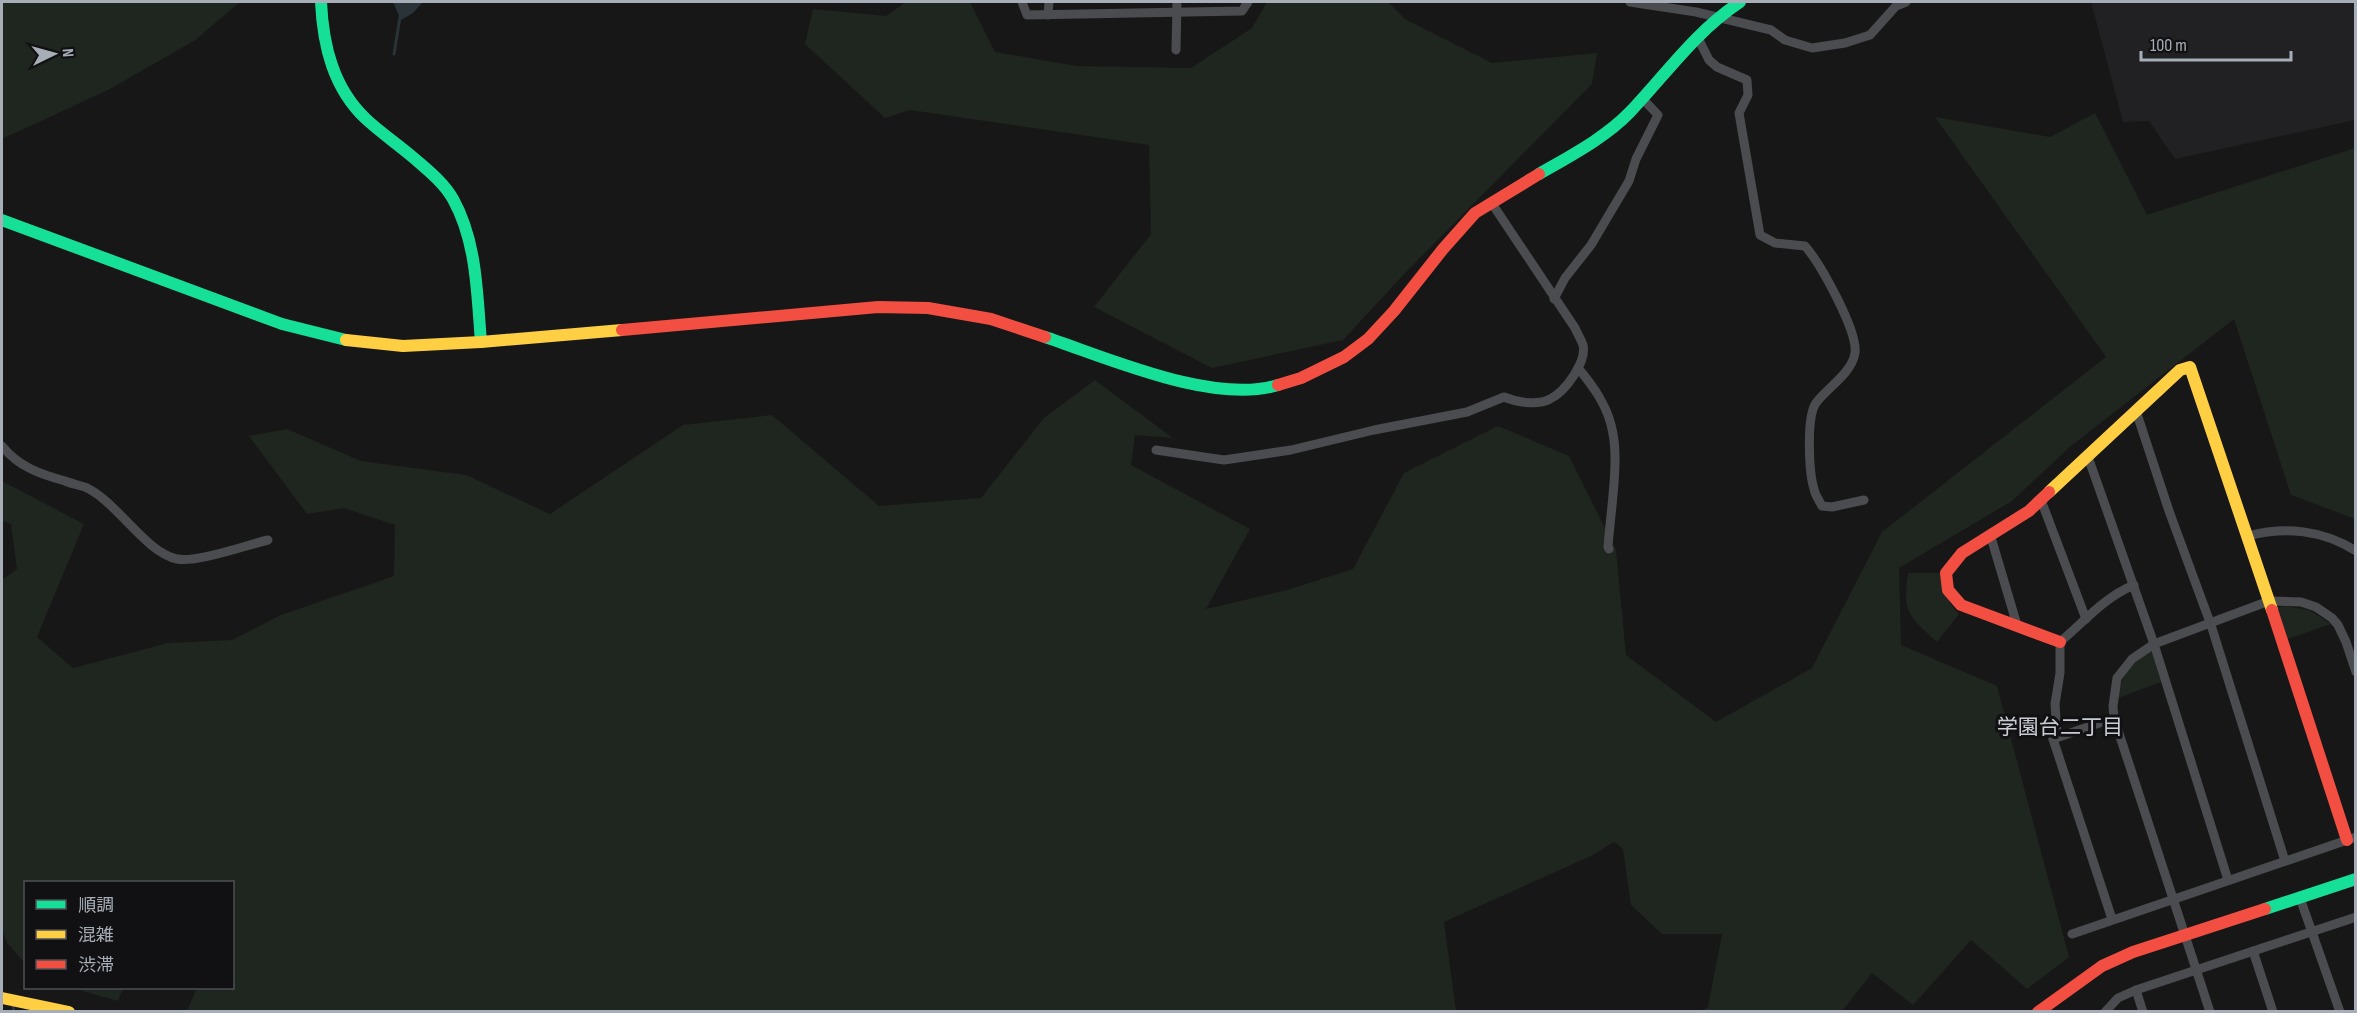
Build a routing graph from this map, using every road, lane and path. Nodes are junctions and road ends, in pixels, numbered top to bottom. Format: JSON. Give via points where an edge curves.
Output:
{"nodes":[{"id":1,"x":321,"y":2,"type":"edge"},
{"id":2,"x":1022,"y":2,"type":"edge"},
{"id":3,"x":1049,"y":2,"type":"edge"},
{"id":4,"x":1112,"y":2,"type":"edge"},
{"id":5,"x":1177,"y":2,"type":"edge"},
{"id":6,"x":1248,"y":2,"type":"edge"},
{"id":7,"x":1630,"y":2,"type":"edge"},
{"id":8,"x":1740,"y":2,"type":"edge"},
{"id":9,"x":1906,"y":2,"type":"edge"},
{"id":10,"x":1177,"y":12,"type":"junction"},
{"id":11,"x":1113,"y":13,"type":"junction"},
{"id":12,"x":1048,"y":15,"type":"junction"},
{"id":13,"x":1717,"y":17,"type":"junction"},
{"id":14,"x":1697,"y":36,"type":"junction"},
{"id":15,"x":1176,"y":50,"type":"dead end"},
{"id":16,"x":1643,"y":99,"type":"junction"},
{"id":17,"x":1491,"y":202,"type":"junction"},
{"id":18,"x":2,"y":220,"type":"edge"},
{"id":19,"x":1554,"y":299,"type":"junction"},
{"id":20,"x":481,"y":342,"type":"junction"},
{"id":21,"x":1578,"y":368,"type":"junction"},
{"id":22,"x":2136,"y":411,"type":"junction"},
{"id":23,"x":2,"y":446,"type":"edge"},
{"id":24,"x":1156,"y":450,"type":"dead end"},
{"id":25,"x":2088,"y":457,"type":"junction"},
{"id":26,"x":1864,"y":500,"type":"dead end"},
{"id":27,"x":2041,"y":500,"type":"junction"},
{"id":28,"x":1990,"y":534,"type":"junction"},
{"id":29,"x":2248,"y":536,"type":"junction"},
{"id":30,"x":268,"y":540,"type":"dead end"},
{"id":31,"x":1610,"y":549,"type":"dead end"},
{"id":32,"x":2355,"y":551,"type":"edge"},
{"id":33,"x":2134,"y":585,"type":"junction"},
{"id":34,"x":2269,"y":601,"type":"junction"},
{"id":35,"x":2086,"y":619,"type":"junction"},
{"id":36,"x":2211,"y":625,"type":"junction"},
{"id":37,"x":2017,"y":626,"type":"junction"},
{"id":38,"x":2060,"y":642,"type":"junction"},
{"id":39,"x":2154,"y":644,"type":"junction"},
{"id":40,"x":2354,"y":661,"type":"edge"},
{"id":41,"x":2355,"y":672,"type":"edge"},
{"id":42,"x":2114,"y":718,"type":"junction"},
{"id":43,"x":2054,"y":739,"type":"junction"},
{"id":44,"x":2351,"y":839,"type":"edge"},
{"id":45,"x":2285,"y":861,"type":"junction"},
{"id":46,"x":2355,"y":879,"type":"edge"},
{"id":47,"x":2228,"y":880,"type":"junction"},
{"id":48,"x":2173,"y":898,"type":"junction"},
{"id":49,"x":2300,"y":898,"type":"junction"},
{"id":50,"x":2355,"y":917,"type":"edge"},
{"id":51,"x":2112,"y":919,"type":"junction"},
{"id":52,"x":2311,"y":932,"type":"junction"},
{"id":53,"x":2072,"y":934,"type":"dead end"},
{"id":54,"x":2185,"y":936,"type":"junction"},
{"id":55,"x":2253,"y":951,"type":"junction"},
{"id":56,"x":2197,"y":971,"type":"junction"},
{"id":57,"x":2136,"y":990,"type":"junction"},
{"id":58,"x":2,"y":998,"type":"edge"},
{"id":59,"x":69,"y":1011,"type":"edge"},
{"id":60,"x":2038,"y":1011,"type":"edge"},
{"id":61,"x":2105,"y":1011,"type":"edge"},
{"id":62,"x":2143,"y":1011,"type":"edge"},
{"id":63,"x":2210,"y":1011,"type":"edge"},
{"id":64,"x":2273,"y":1011,"type":"edge"},
{"id":65,"x":2340,"y":1011,"type":"edge"}],
"edges":[{"from":1,"to":20,"type":"street","via":[[324,41],[344,92],[364,117],[432,174],[452,197],[472,249]]},
{"from":2,"to":12,"type":"street","via":[[1027,15]]},
{"from":3,"to":12,"type":"street"},
{"from":4,"to":11,"type":"street"},
{"from":5,"to":10,"type":"street"},
{"from":6,"to":10,"type":"street","via":[[1242,11]]},
{"from":7,"to":13,"type":"street"},
{"from":8,"to":13,"type":"street"},
{"from":9,"to":13,"type":"street","via":[[1896,6],[1870,35],[1812,48],[1785,40],[1771,30]]},
{"from":10,"to":11,"type":"street"},
{"from":10,"to":15,"type":"street"},
{"from":11,"to":12,"type":"street"},
{"from":13,"to":14,"type":"street"},
{"from":14,"to":16,"type":"street"},
{"from":14,"to":26,"type":"street","via":[[1709,60],[1747,80],[1748,95],[1739,113],[1760,235],[1775,243],[1805,246],[1816,258],[1851,329],[1855,353],[1846,370],[1814,405],[1811,453],[1814,489],[1822,506]]},
{"from":16,"to":17,"type":"street","via":[[1584,148]]},
{"from":16,"to":19,"type":"street","via":[[1658,115],[1629,181]]},
{"from":17,"to":19,"type":"street"},
{"from":17,"to":20,"type":"street","via":[[1475,213],[1368,339],[1320,370],[1269,388],[1228,390],[1180,382],[991,319],[928,308],[878,307]]},
{"from":18,"to":20,"type":"street","via":[[301,330],[403,346]]},
{"from":19,"to":21,"type":"street","via":[[1583,346]]},
{"from":21,"to":24,"type":"street","via":[[1550,400],[1515,402],[1504,397],[1467,412],[1291,450],[1224,460]]},
{"from":21,"to":31,"type":"street","via":[[1595,388],[1613,434]]},
{"from":22,"to":25,"type":"street"},
{"from":22,"to":29,"type":"street","via":[[2180,370],[2190,368]]},
{"from":22,"to":36,"type":"street"},
{"from":23,"to":30,"type":"street","via":[[12,458],[37,473],[87,488],[157,549],[178,559]]},
{"from":25,"to":27,"type":"street"},
{"from":25,"to":33,"type":"street"},
{"from":27,"to":28,"type":"street"},
{"from":27,"to":35,"type":"street"},
{"from":28,"to":37,"type":"street"},
{"from":28,"to":37,"type":"street","via":[[1950,563],[1946,573],[1948,590],[1961,605]]},
{"from":29,"to":32,"type":"street","via":[[2273,530],[2302,531],[2329,537]]},
{"from":29,"to":34,"type":"street"},
{"from":33,"to":35,"type":"street","via":[[2100,604]]},
{"from":33,"to":39,"type":"street"},
{"from":34,"to":36,"type":"street"},
{"from":34,"to":40,"type":"street","via":[[2301,602],[2325,613],[2338,625]]},
{"from":34,"to":44,"type":"street"},
{"from":35,"to":38,"type":"street"},
{"from":36,"to":39,"type":"street"},
{"from":36,"to":45,"type":"street"},
{"from":37,"to":38,"type":"street"},
{"from":38,"to":43,"type":"street","via":[[2055,704],[2058,734]]},
{"from":39,"to":42,"type":"street","via":[[2132,659],[2117,678]]},
{"from":39,"to":47,"type":"street"},
{"from":40,"to":41,"type":"street"},
{"from":42,"to":43,"type":"street"},
{"from":42,"to":48,"type":"street"},
{"from":43,"to":51,"type":"street"},
{"from":44,"to":45,"type":"street"},
{"from":45,"to":47,"type":"street"},
{"from":46,"to":49,"type":"street"},
{"from":47,"to":48,"type":"street"},
{"from":48,"to":51,"type":"street"},
{"from":48,"to":54,"type":"street"},
{"from":49,"to":52,"type":"street"},
{"from":49,"to":54,"type":"street"},
{"from":50,"to":52,"type":"street"},
{"from":51,"to":53,"type":"street"},
{"from":52,"to":55,"type":"street"},
{"from":52,"to":65,"type":"street"},
{"from":54,"to":56,"type":"street"},
{"from":54,"to":60,"type":"street","via":[[2102,966]]},
{"from":55,"to":56,"type":"street"},
{"from":55,"to":64,"type":"street"},
{"from":56,"to":57,"type":"street"},
{"from":56,"to":63,"type":"street"},
{"from":57,"to":61,"type":"street","via":[[2118,998]]},
{"from":57,"to":62,"type":"street"},
{"from":58,"to":59,"type":"street"}]}
